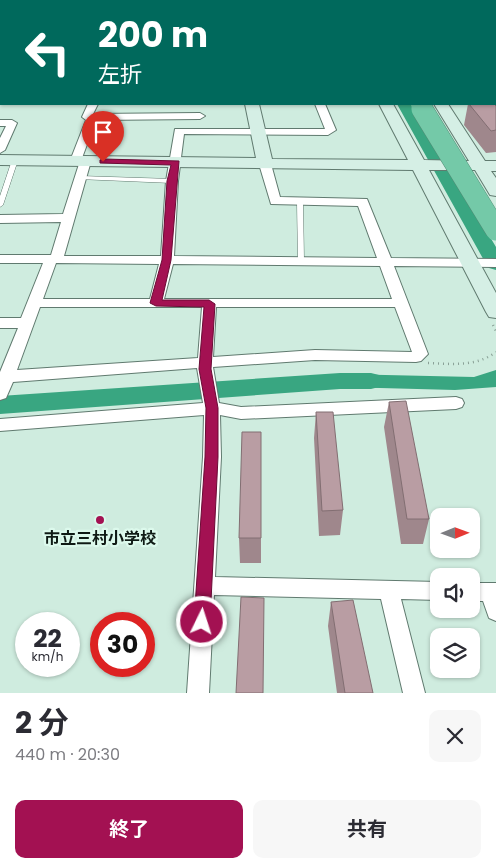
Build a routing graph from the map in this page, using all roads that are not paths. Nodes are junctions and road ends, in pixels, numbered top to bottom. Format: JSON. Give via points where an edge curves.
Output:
{"nodes":[{"id":1,"x":92,"y":105,"type":"edge"},
{"id":2,"x":151,"y":105,"type":"edge"},
{"id":3,"x":199,"y":105,"type":"edge"},
{"id":4,"x":252,"y":105,"type":"edge"},
{"id":5,"x":320,"y":105,"type":"edge"},
{"id":6,"x":387,"y":105,"type":"edge"},
{"id":7,"x":420,"y":105,"type":"edge"},
{"id":8,"x":431,"y":105,"type":"edge"},
{"id":9,"x":442,"y":105,"type":"edge"},
{"id":10,"x":151,"y":116,"type":"junction"},
{"id":11,"x":200,"y":116,"type":"junction"},
{"id":12,"x":92,"y":117,"type":"junction"},
{"id":13,"x":0,"y":123,"type":"edge"},
{"id":14,"x":202,"y":131,"type":"junction"},
{"id":15,"x":258,"y":131,"type":"junction"},
{"id":16,"x":464,"y":141,"type":"junction"},
{"id":17,"x":0,"y":150,"type":"edge"},
{"id":18,"x":8,"y":160,"type":"edge"},
{"id":19,"x":81,"y":161,"type":"junction"},
{"id":20,"x":176,"y":162,"type":"junction"},
{"id":21,"x":265,"y":164,"type":"junction"},
{"id":22,"x":434,"y":164,"type":"junction"},
{"id":23,"x":479,"y":166,"type":"junction"},
{"id":24,"x":496,"y":166,"type":"edge"},
{"id":25,"x":80,"y":178,"type":"junction"},
{"id":26,"x":172,"y":181,"type":"junction"},
{"id":27,"x":493,"y":186,"type":"edge"},
{"id":28,"x":300,"y":202,"type":"junction"},
{"id":29,"x":0,"y":205,"type":"edge"},
{"id":30,"x":496,"y":208,"type":"edge"},
{"id":31,"x":68,"y":218,"type":"junction"},
{"id":32,"x":0,"y":219,"type":"edge"},
{"id":33,"x":496,"y":230,"type":"edge"},
{"id":34,"x":0,"y":259,"type":"edge"},
{"id":35,"x":53,"y":259,"type":"junction"},
{"id":36,"x":166,"y":260,"type":"junction"},
{"id":37,"x":301,"y":261,"type":"junction"},
{"id":38,"x":386,"y":262,"type":"junction"},
{"id":39,"x":470,"y":263,"type":"junction"},
{"id":40,"x":493,"y":263,"type":"edge"},
{"id":41,"x":34,"y":303,"type":"junction"},
{"id":42,"x":156,"y":303,"type":"junction"},
{"id":43,"x":402,"y":303,"type":"junction"},
{"id":44,"x":209,"y":304,"type":"junction"},
{"id":45,"x":495,"y":318,"type":"edge"},
{"id":46,"x":0,"y":323,"type":"edge"},
{"id":47,"x":26,"y":324,"type":"junction"},
{"id":48,"x":206,"y":370,"type":"junction"},
{"id":49,"x":2,"y":385,"type":"edge"},
{"id":50,"x":456,"y":402,"type":"dead end"},
{"id":51,"x":211,"y":404,"type":"junction"},
{"id":52,"x":0,"y":425,"type":"edge"},
{"id":53,"x":205,"y":586,"type":"junction"},
{"id":54,"x":389,"y":590,"type":"junction"},
{"id":55,"x":430,"y":591,"type":"edge"},
{"id":56,"x":198,"y":693,"type":"edge"},
{"id":57,"x":414,"y":693,"type":"edge"}],
"edges":[{"from":1,"to":12,"type":"street","via":[[86,117]]},
{"from":2,"to":10,"type":"street"},
{"from":3,"to":11,"type":"street"},
{"from":4,"to":15,"type":"street"},
{"from":5,"to":15,"type":"street","via":[[331,130],[328,132]]},
{"from":6,"to":22,"type":"street"},
{"from":7,"to":33,"type":"highway","bridge":true},
{"from":8,"to":30,"type":"highway"},
{"from":9,"to":16,"type":"street"},
{"from":10,"to":11,"type":"street"},
{"from":10,"to":12,"type":"street"},
{"from":11,"to":14,"type":"street"},
{"from":12,"to":19,"type":"street"},
{"from":13,"to":17,"type":"street","via":[[12,123]]},
{"from":14,"to":15,"type":"street"},
{"from":14,"to":20,"type":"street","via":[[179,131]]},
{"from":15,"to":21,"type":"street"},
{"from":16,"to":22,"type":"street","via":[[465,153]]},
{"from":16,"to":23,"type":"street"},
{"from":18,"to":19,"type":"street"},
{"from":18,"to":29,"type":"lane"},
{"from":19,"to":20,"type":"street"},
{"from":19,"to":25,"type":"street"},
{"from":20,"to":21,"type":"street"},
{"from":20,"to":26,"type":"street"},
{"from":21,"to":22,"type":"street"},
{"from":21,"to":28,"type":"street","via":[[274,201]]},
{"from":22,"to":23,"type":"street"},
{"from":22,"to":27,"type":"street"},
{"from":22,"to":39,"type":"street","via":[[432,180],[441,208]]},
{"from":23,"to":24,"type":"street"},
{"from":23,"to":27,"type":"street"},
{"from":25,"to":26,"type":"lane"},
{"from":25,"to":31,"type":"street"},
{"from":26,"to":36,"type":"street"},
{"from":28,"to":37,"type":"lane"},
{"from":28,"to":38,"type":"street","via":[[363,202]]},
{"from":31,"to":32,"type":"street"},
{"from":31,"to":35,"type":"street"},
{"from":34,"to":35,"type":"street"},
{"from":35,"to":36,"type":"street"},
{"from":35,"to":41,"type":"street"},
{"from":36,"to":37,"type":"street"},
{"from":36,"to":42,"type":"street"},
{"from":37,"to":38,"type":"street"},
{"from":38,"to":39,"type":"street"},
{"from":38,"to":43,"type":"street"},
{"from":39,"to":40,"type":"street"},
{"from":39,"to":45,"type":"street"},
{"from":41,"to":42,"type":"street"},
{"from":41,"to":47,"type":"street"},
{"from":42,"to":44,"type":"street"},
{"from":43,"to":44,"type":"street"},
{"from":43,"to":48,"type":"street","via":[[421,353],[416,357],[315,355]]},
{"from":44,"to":48,"type":"street"},
{"from":46,"to":47,"type":"street"},
{"from":47,"to":49,"type":"street"},
{"from":48,"to":49,"type":"street"},
{"from":48,"to":51,"type":"street"},
{"from":50,"to":51,"type":"street","via":[[241,413]]},
{"from":51,"to":52,"type":"street"},
{"from":51,"to":53,"type":"street","via":[[212,457]]},
{"from":53,"to":54,"type":"street"},
{"from":53,"to":56,"type":"street"},
{"from":54,"to":55,"type":"street"},
{"from":54,"to":57,"type":"street"}]}
